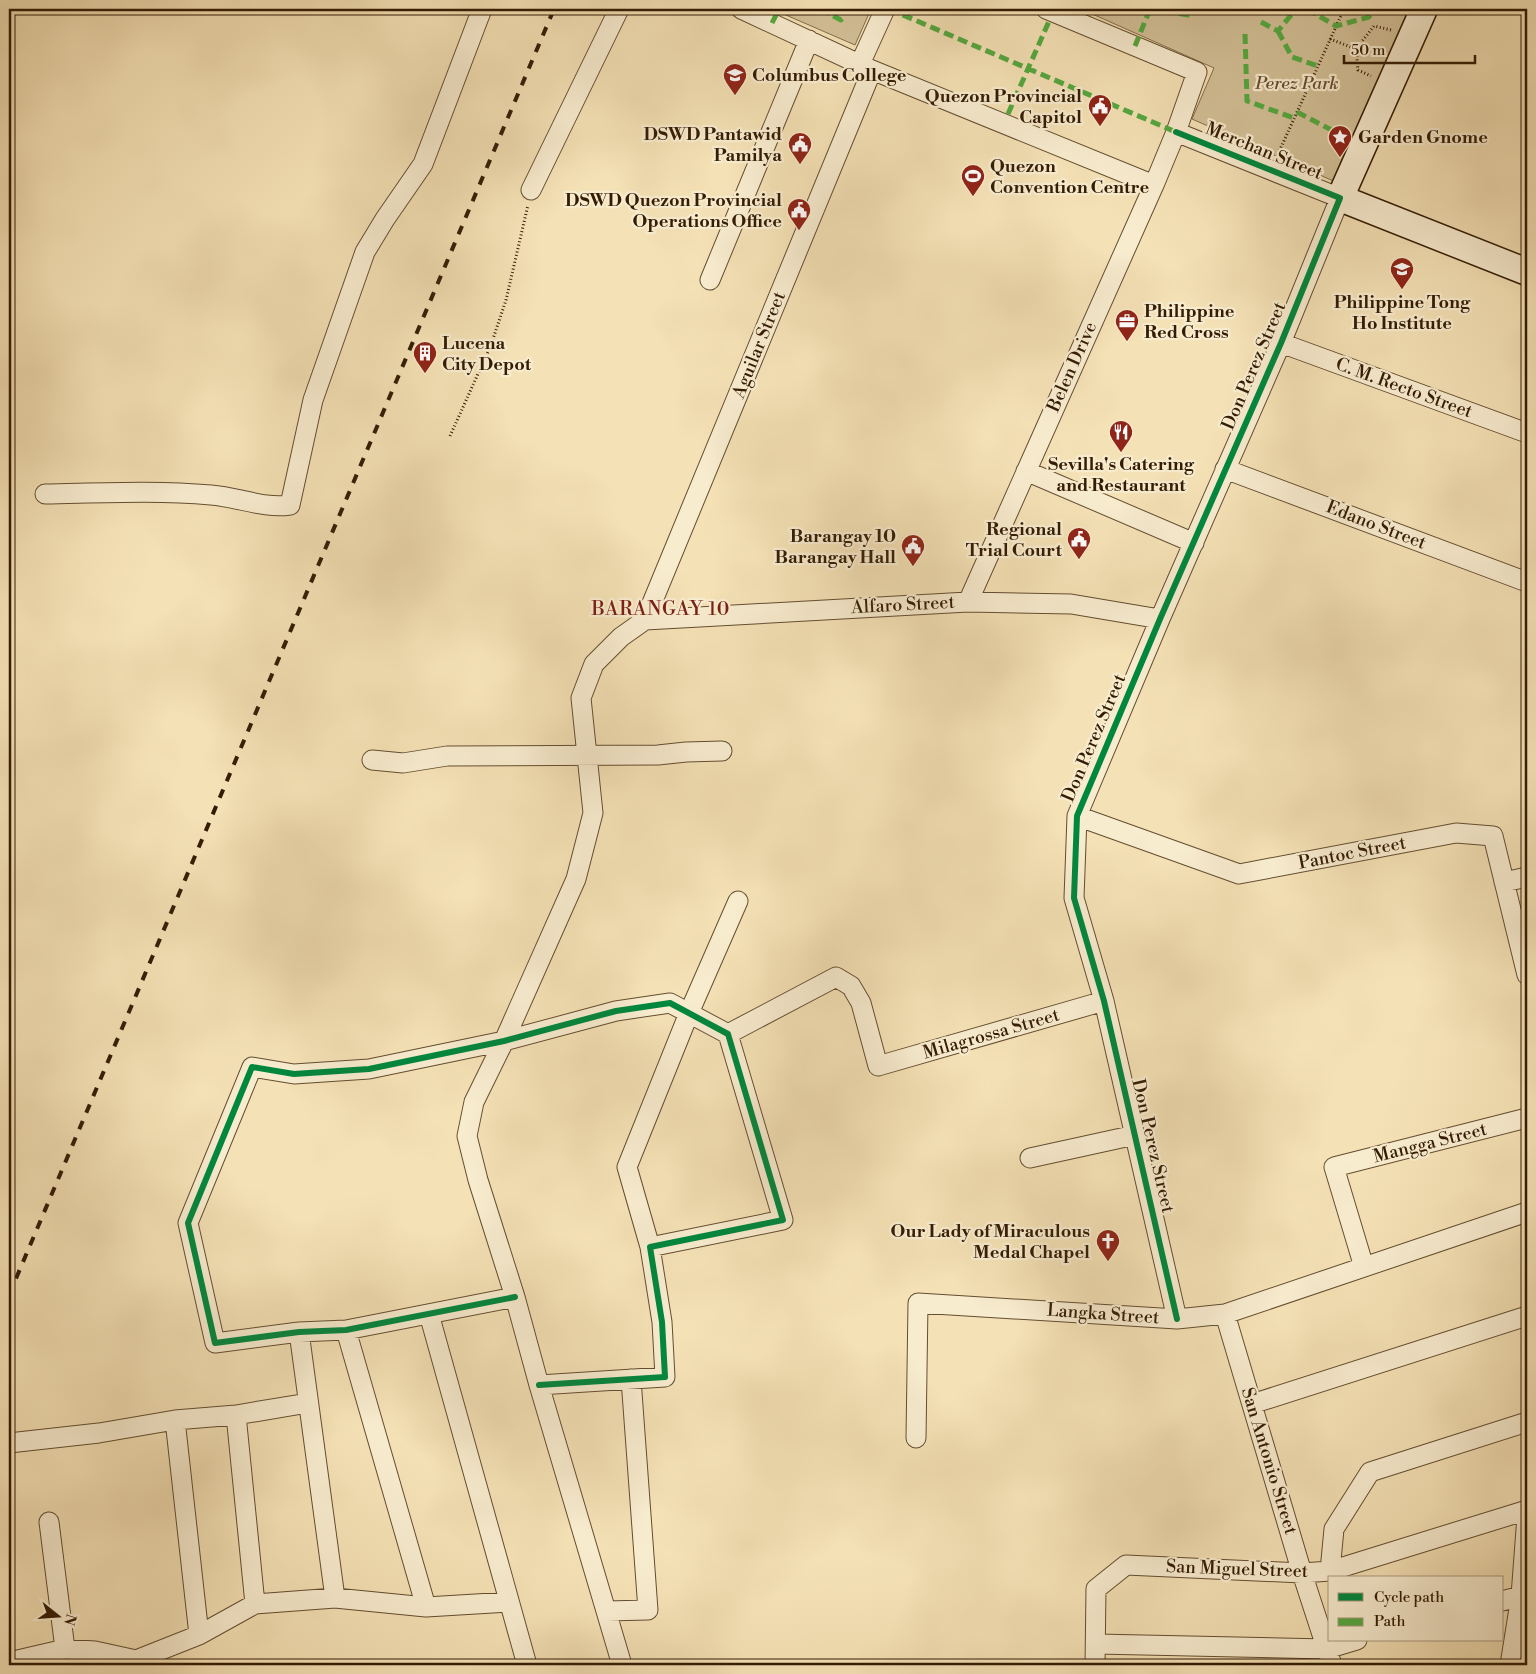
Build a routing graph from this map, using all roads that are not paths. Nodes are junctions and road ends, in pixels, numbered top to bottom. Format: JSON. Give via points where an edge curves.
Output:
{"nodes":[{"id":1,"x":482,"y":9,"type":"edge"},
{"id":2,"x":619,"y":9,"type":"edge"},
{"id":3,"x":741,"y":9,"type":"edge"},
{"id":4,"x":885,"y":9,"type":"edge"},
{"id":5,"x":1046,"y":9,"type":"edge"},
{"id":6,"x":1424,"y":9,"type":"edge"},
{"id":7,"x":809,"y":40,"type":"junction"},
{"id":8,"x":866,"y":67,"type":"junction"},
{"id":9,"x":1176,"y":132,"type":"junction"},
{"id":10,"x":1154,"y":186,"type":"junction"},
{"id":11,"x":531,"y":190,"type":"road end"},
{"id":12,"x":1340,"y":198,"type":"junction"},
{"id":13,"x":1527,"y":272,"type":"edge"},
{"id":14,"x":710,"y":280,"type":"dead end"},
{"id":15,"x":1281,"y":343,"type":"junction"},
{"id":16,"x":1527,"y":433,"type":"edge"},
{"id":17,"x":1225,"y":469,"type":"junction"},
{"id":18,"x":1026,"y":471,"type":"junction"},
{"id":19,"x":46,"y":494,"type":"dead end"},
{"id":20,"x":1194,"y":543,"type":"junction"},
{"id":21,"x":1527,"y":582,"type":"edge"},
{"id":22,"x":968,"y":602,"type":"junction"},
{"id":23,"x":1160,"y":618,"type":"junction"},
{"id":24,"x":645,"y":620,"type":"junction"},
{"id":25,"x":722,"y":751,"type":"dead end"},
{"id":26,"x":586,"y":754,"type":"junction"},
{"id":27,"x":372,"y":760,"type":"dead end"},
{"id":28,"x":1077,"y":816,"type":"junction"},
{"id":29,"x":1527,"y":877,"type":"edge"},
{"id":30,"x":1504,"y":882,"type":"junction"},
{"id":31,"x":738,"y":901,"type":"dead end"},
{"id":32,"x":1527,"y":975,"type":"edge"},
{"id":33,"x":1104,"y":1001,"type":"junction"},
{"id":34,"x":689,"y":1013,"type":"junction"},
{"id":35,"x":728,"y":1034,"type":"junction"},
{"id":36,"x":504,"y":1042,"type":"junction"},
{"id":37,"x":1527,"y":1122,"type":"edge"},
{"id":38,"x":1135,"y":1134,"type":"junction"},
{"id":39,"x":1030,"y":1158,"type":"dead end"},
{"id":40,"x":1527,"y":1212,"type":"edge"},
{"id":41,"x":650,"y":1247,"type":"junction"},
{"id":42,"x":1364,"y":1267,"type":"junction"},
{"id":43,"x":515,"y":1297,"type":"junction"},
{"id":44,"x":429,"y":1314,"type":"junction"},
{"id":45,"x":1225,"y":1314,"type":"junction"},
{"id":46,"x":1527,"y":1316,"type":"edge"},
{"id":47,"x":1177,"y":1319,"type":"junction"},
{"id":48,"x":346,"y":1330,"type":"junction"},
{"id":49,"x":299,"y":1332,"type":"junction"},
{"id":50,"x":631,"y":1379,"type":"junction"},
{"id":51,"x":538,"y":1385,"type":"junction"},
{"id":52,"x":308,"y":1403,"type":"junction"},
{"id":53,"x":1252,"y":1404,"type":"junction"},
{"id":54,"x":236,"y":1415,"type":"junction"},
{"id":55,"x":174,"y":1420,"type":"junction"},
{"id":56,"x":1527,"y":1422,"type":"edge"},
{"id":57,"x":916,"y":1438,"type":"dead end"},
{"id":58,"x":9,"y":1444,"type":"edge"},
{"id":59,"x":1527,"y":1510,"type":"edge"},
{"id":60,"x":1527,"y":1516,"type":"edge"},
{"id":61,"x":50,"y":1522,"type":"dead end"},
{"id":62,"x":1330,"y":1570,"type":"junction"},
{"id":63,"x":1302,"y":1573,"type":"junction"},
{"id":64,"x":1521,"y":1596,"type":"junction"},
{"id":65,"x":335,"y":1598,"type":"junction"},
{"id":66,"x":1504,"y":1600,"type":"edge"},
{"id":67,"x":509,"y":1602,"type":"junction"},
{"id":68,"x":255,"y":1604,"type":"junction"},
{"id":69,"x":426,"y":1607,"type":"junction"},
{"id":70,"x":606,"y":1611,"type":"junction"},
{"id":71,"x":199,"y":1635,"type":"junction"},
{"id":72,"x":1354,"y":1642,"type":"edge"},
{"id":73,"x":1096,"y":1644,"type":"junction"},
{"id":74,"x":66,"y":1649,"type":"junction"},
{"id":75,"x":1329,"y":1657,"type":"edge"},
{"id":76,"x":9,"y":1662,"type":"edge"},
{"id":77,"x":134,"y":1662,"type":"edge"},
{"id":78,"x":527,"y":1665,"type":"edge"},
{"id":79,"x":622,"y":1665,"type":"edge"},
{"id":80,"x":1095,"y":1665,"type":"edge"},
{"id":81,"x":1510,"y":1665,"type":"edge"}],
"edges":[{"from":1,"to":19,"type":"street","via":[[423,164],[365,252],[313,400],[290,505],[277,507],[213,495],[170,492]]},
{"from":2,"to":11,"type":"street"},
{"from":3,"to":7,"type":"street"},
{"from":4,"to":8,"type":"street","name":"Aguilar Street"},
{"from":5,"to":9,"type":"street","name":"Belen Drive","via":[[1197,72]]},
{"from":6,"to":12,"type":"main road","name":"Don Perez Street"},
{"from":7,"to":8,"type":"street"},
{"from":7,"to":14,"type":"street"},
{"from":8,"to":10,"type":"street"},
{"from":8,"to":24,"type":"street","name":"Aguilar Street"},
{"from":9,"to":10,"type":"street","name":"Belen Drive"},
{"from":9,"to":12,"type":"street","name":"Merchan Street"},
{"from":10,"to":18,"type":"street","name":"Belen Drive"},
{"from":12,"to":13,"type":"main road","name":"Merchan Street"},
{"from":12,"to":15,"type":"street","name":"Don Perez Street"},
{"from":15,"to":16,"type":"street","name":"C. M. Recto Street"},
{"from":15,"to":17,"type":"street","name":"Don Perez Street"},
{"from":17,"to":20,"type":"street","name":"Don Perez Street"},
{"from":17,"to":21,"type":"street","name":"Edano Street"},
{"from":18,"to":20,"type":"street"},
{"from":18,"to":22,"type":"street","name":"Belen Drive"},
{"from":20,"to":23,"type":"street","name":"Don Perez Street"},
{"from":22,"to":23,"type":"street","name":"Alfaro Street","via":[[1071,604]]},
{"from":22,"to":24,"type":"street","name":"Alfaro Street"},
{"from":23,"to":28,"type":"street","name":"Don Perez Street"},
{"from":24,"to":26,"type":"street","via":[[621,637],[594,664],[582,698]]},
{"from":25,"to":26,"type":"street","via":[[658,755]]},
{"from":26,"to":27,"type":"street","via":[[447,756],[403,763]]},
{"from":26,"to":36,"type":"street","via":[[592,812],[576,879]]},
{"from":28,"to":30,"type":"street","name":"Pantoc Street","via":[[1238,874],[1456,833],[1493,836]]},
{"from":28,"to":33,"type":"street","name":"Don Perez Street","via":[[1074,898]]},
{"from":29,"to":30,"type":"street"},
{"from":30,"to":32,"type":"street","name":"Pantoc Street"},
{"from":31,"to":34,"type":"street"},
{"from":33,"to":35,"type":"street","name":"Milagrossa Street","via":[[878,1066],[861,1004],[851,986],[836,977]]},
{"from":33,"to":38,"type":"street","name":"Don Perez Street"},
{"from":34,"to":35,"type":"street"},
{"from":34,"to":36,"type":"street","via":[[670,1004],[625,1010]]},
{"from":34,"to":41,"type":"street","via":[[627,1167]]},
{"from":35,"to":41,"type":"street","via":[[782,1220]]},
{"from":36,"to":43,"type":"street","via":[[474,1102],[467,1136]]},
{"from":36,"to":49,"type":"street","via":[[369,1069],[294,1074],[252,1067],[188,1223],[215,1343]]},
{"from":37,"to":42,"type":"street","name":"Mangga Street","via":[[1334,1167]]},
{"from":38,"to":39,"type":"street"},
{"from":38,"to":47,"type":"street","name":"Don Perez Street"},
{"from":40,"to":42,"type":"street","name":"Langka Street"},
{"from":41,"to":50,"type":"street","via":[[662,1322],[665,1377]]},
{"from":42,"to":45,"type":"street","name":"Langka Street"},
{"from":43,"to":44,"type":"street"},
{"from":43,"to":51,"type":"street"},
{"from":44,"to":48,"type":"street"},
{"from":44,"to":67,"type":"street"},
{"from":45,"to":47,"type":"street","name":"Langka Street"},
{"from":45,"to":53,"type":"street","name":"San Antonio Street"},
{"from":46,"to":53,"type":"street"},
{"from":47,"to":57,"type":"street","name":"Langka Street","via":[[918,1303]]},
{"from":48,"to":49,"type":"street"},
{"from":48,"to":69,"type":"street"},
{"from":49,"to":52,"type":"street"},
{"from":50,"to":51,"type":"street"},
{"from":50,"to":70,"type":"street","via":[[648,1610]]},
{"from":51,"to":70,"type":"street"},
{"from":52,"to":54,"type":"street"},
{"from":52,"to":65,"type":"street"},
{"from":53,"to":63,"type":"street","name":"San Antonio Street"},
{"from":54,"to":55,"type":"street"},
{"from":54,"to":68,"type":"street"},
{"from":55,"to":58,"type":"street","via":[[99,1434]]},
{"from":55,"to":71,"type":"street"},
{"from":56,"to":62,"type":"street","via":[[1370,1472],[1334,1529]]},
{"from":59,"to":62,"type":"street","name":"San Miguel Street"},
{"from":60,"to":64,"type":"street"},
{"from":61,"to":74,"type":"street"},
{"from":62,"to":63,"type":"street","name":"San Miguel Street"},
{"from":63,"to":73,"type":"street","name":"San Miguel Street","via":[[1126,1565],[1096,1589]]},
{"from":63,"to":75,"type":"street","name":"San Antonio Street"},
{"from":64,"to":66,"type":"street"},
{"from":64,"to":81,"type":"street"},
{"from":65,"to":68,"type":"street"},
{"from":65,"to":69,"type":"street"},
{"from":67,"to":69,"type":"street"},
{"from":67,"to":78,"type":"street"},
{"from":68,"to":71,"type":"street"},
{"from":70,"to":79,"type":"street"},
{"from":71,"to":77,"type":"street"},
{"from":72,"to":75,"type":"street"},
{"from":73,"to":75,"type":"street"},
{"from":73,"to":80,"type":"street"},
{"from":74,"to":76,"type":"street"},
{"from":74,"to":77,"type":"street","via":[[95,1651]]}]}
